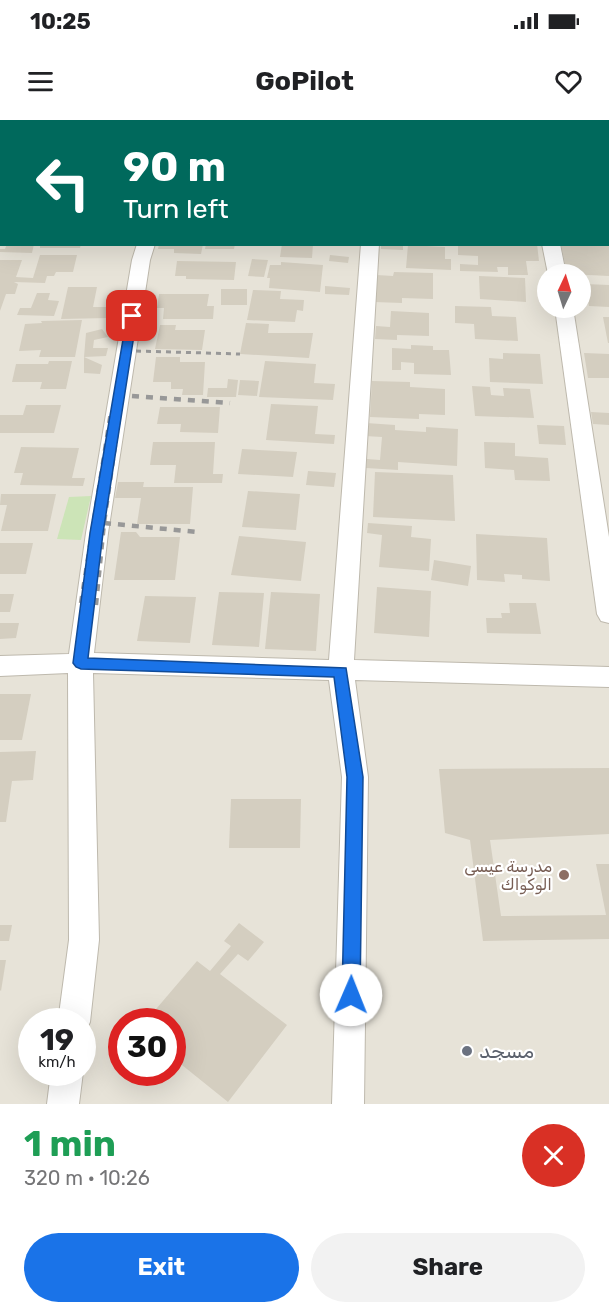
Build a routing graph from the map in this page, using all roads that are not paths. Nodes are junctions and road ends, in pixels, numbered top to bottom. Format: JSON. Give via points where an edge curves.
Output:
{"nodes":[{"id":1,"x":146,"y":246,"type":"edge"},
{"id":2,"x":370,"y":246,"type":"edge"},
{"id":3,"x":551,"y":246,"type":"edge"},
{"id":4,"x":555,"y":264,"type":"edge"},
{"id":5,"x":565,"y":318,"type":"edge"},
{"id":6,"x":609,"y":614,"type":"edge"},
{"id":7,"x":81,"y":663,"type":"junction"},
{"id":8,"x":0,"y":666,"type":"edge"},
{"id":9,"x":341,"y":672,"type":"junction"},
{"id":10,"x":609,"y":677,"type":"edge"},
{"id":11,"x":76,"y":1008,"type":"edge"},
{"id":12,"x":65,"y":1086,"type":"edge"},
{"id":13,"x":63,"y":1104,"type":"edge"},
{"id":14,"x":348,"y":1104,"type":"edge"}],
"edges":[{"from":1,"to":7,"type":"street","via":[[97,533]]},
{"from":2,"to":9,"type":"street"},
{"from":3,"to":4,"type":"street"},
{"from":5,"to":6,"type":"street"},
{"from":7,"to":8,"type":"street"},
{"from":7,"to":9,"type":"street"},
{"from":7,"to":11,"type":"street","via":[[84,940]]},
{"from":9,"to":10,"type":"street"},
{"from":9,"to":14,"type":"street","via":[[355,777]]},
{"from":12,"to":13,"type":"street"}]}
